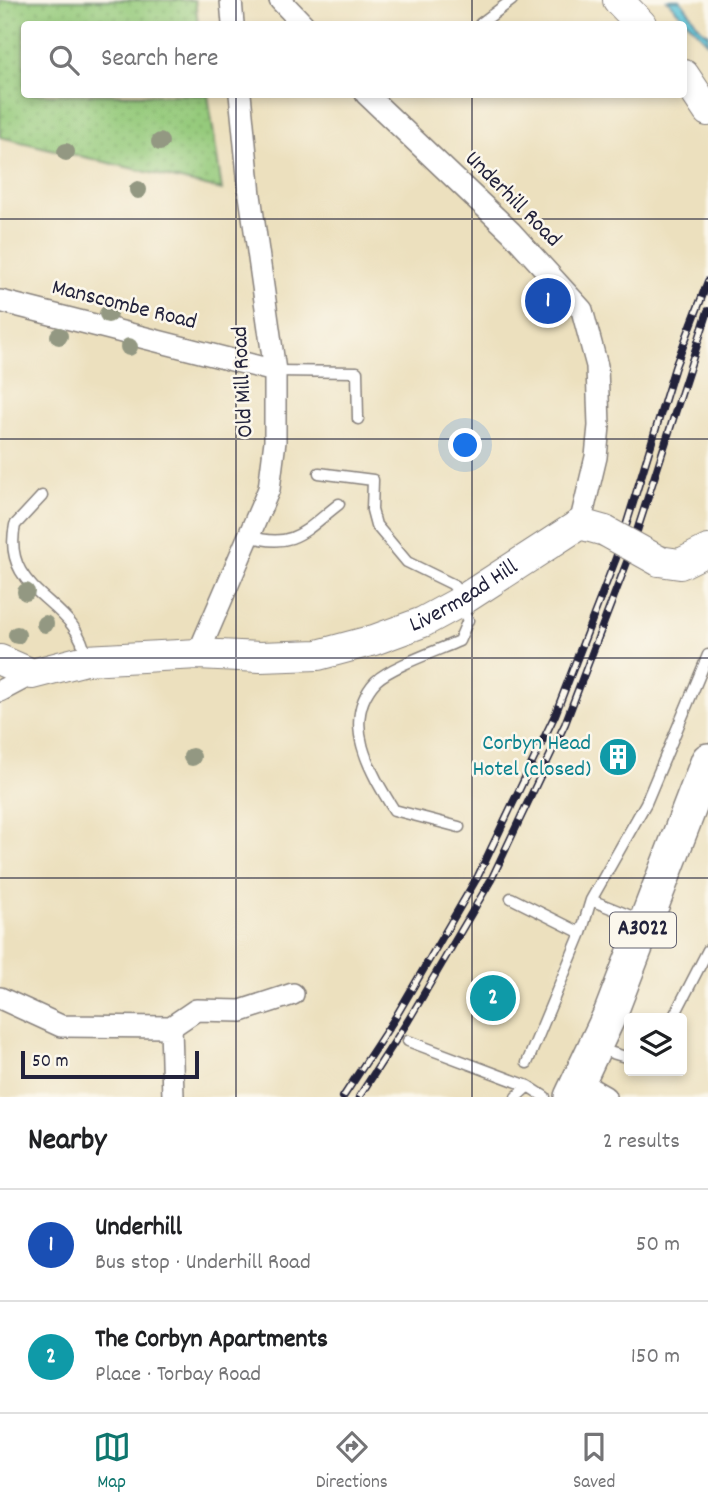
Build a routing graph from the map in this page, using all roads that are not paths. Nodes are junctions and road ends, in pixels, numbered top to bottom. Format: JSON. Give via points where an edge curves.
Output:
{"nodes":[{"id":1,"x":231,"y":0,"type":"edge"},
{"id":2,"x":280,"y":0,"type":"edge"},
{"id":3,"x":512,"y":0,"type":"edge"},
{"id":4,"x":618,"y":0,"type":"edge"},
{"id":5,"x":233,"y":21,"type":"edge"},
{"id":6,"x":300,"y":21,"type":"edge"},
{"id":7,"x":484,"y":21,"type":"edge"},
{"id":8,"x":638,"y":21,"type":"edge"},
{"id":9,"x":687,"y":80,"type":"edge"},
{"id":10,"x":240,"y":98,"type":"edge"},
{"id":11,"x":370,"y":98,"type":"edge"},
{"id":12,"x":708,"y":111,"type":"edge"},
{"id":13,"x":0,"y":302,"type":"edge"},
{"id":14,"x":275,"y":371,"type":"junction"},
{"id":15,"x":358,"y":419,"type":"dead end"},
{"id":16,"x":319,"y":473,"type":"dead end"},
{"id":17,"x":43,"y":496,"type":"dead end"},
{"id":18,"x":339,"y":503,"type":"dead end"},
{"id":19,"x":593,"y":527,"type":"junction"},
{"id":20,"x":249,"y":536,"type":"junction"},
{"id":21,"x":708,"y":550,"type":"edge"},
{"id":22,"x":461,"y":601,"type":"junction"},
{"id":23,"x":198,"y":654,"type":"junction"},
{"id":24,"x":708,"y":655,"type":"edge"},
{"id":25,"x":0,"y":660,"type":"edge"},
{"id":26,"x":86,"y":660,"type":"junction"},
{"id":27,"x":32,"y":674,"type":"junction"},
{"id":28,"x":0,"y":691,"type":"edge"},
{"id":29,"x":708,"y":761,"type":"edge"},
{"id":30,"x":702,"y":799,"type":"edge"},
{"id":31,"x":459,"y":827,"type":"dead end"},
{"id":32,"x":511,"y":898,"type":"dead end"},
{"id":33,"x":591,"y":900,"type":"junction"},
{"id":34,"x":646,"y":922,"type":"junction"},
{"id":35,"x":581,"y":933,"type":"junction"},
{"id":36,"x":708,"y":950,"type":"edge"},
{"id":37,"x":293,"y":994,"type":"dead end"},
{"id":38,"x":0,"y":998,"type":"edge"},
{"id":39,"x":676,"y":1013,"type":"edge"},
{"id":40,"x":171,"y":1027,"type":"junction"},
{"id":41,"x":408,"y":1041,"type":"dead end"},
{"id":42,"x":595,"y":1047,"type":"junction"},
{"id":43,"x":624,"y":1056,"type":"edge"},
{"id":44,"x":527,"y":1062,"type":"dead end"},
{"id":45,"x":528,"y":1086,"type":"junction"},
{"id":46,"x":585,"y":1092,"type":"edge"},
{"id":47,"x":173,"y":1097,"type":"edge"},
{"id":48,"x":516,"y":1097,"type":"edge"},
{"id":49,"x":545,"y":1097,"type":"edge"}],
"edges":[{"from":1,"to":5,"type":"street"},
{"from":2,"to":6,"type":"street"},
{"from":3,"to":7,"type":"lane"},
{"from":4,"to":8,"type":"street"},
{"from":9,"to":12,"type":"street"},
{"from":10,"to":14,"type":"street","name":"Old Mill Road"},
{"from":11,"to":19,"type":"street","name":"Underhill Road","via":[[511,232],[582,310],[597,366]]},
{"from":13,"to":14,"type":"street","name":"Manscombe Road"},
{"from":14,"to":15,"type":"lane","via":[[357,372]]},
{"from":14,"to":20,"type":"street","name":"Old Mill Road","via":[[270,489]]},
{"from":16,"to":22,"type":"lane","via":[[373,480],[376,525],[407,562],[452,584]]},
{"from":17,"to":26,"type":"lane","via":[[15,525],[13,562],[20,577],[73,626]]},
{"from":18,"to":20,"type":"lane","via":[[281,543]]},
{"from":19,"to":21,"type":"street","bridge":true,"via":[[659,561],[680,564]]},
{"from":19,"to":22,"type":"street","name":"Livermead Hill"},
{"from":20,"to":23,"type":"street","name":"Old Mill Road"},
{"from":22,"to":23,"type":"street","name":"Livermead Hill","via":[[423,622],[318,655]]},
{"from":22,"to":31,"type":"lane","via":[[468,620],[459,641],[377,681],[363,704],[357,732],[374,778],[394,810]]},
{"from":23,"to":26,"type":"street","name":"Livermead Hill"},
{"from":24,"to":33,"type":"lane","via":[[646,803]]},
{"from":25,"to":27,"type":"street"},
{"from":26,"to":27,"type":"street","name":"Livermead Hill"},
{"from":27,"to":28,"type":"street"},
{"from":29,"to":30,"type":"main road","number":"A3022"},
{"from":30,"to":34,"type":"main road","number":"A3022"},
{"from":32,"to":35,"type":"lane"},
{"from":33,"to":34,"type":"lane"},
{"from":33,"to":35,"type":"lane"},
{"from":34,"to":42,"type":"main road","number":"A3022"},
{"from":35,"to":44,"type":"lane"},
{"from":36,"to":39,"type":"lane"},
{"from":37,"to":40,"type":"street","via":[[241,1011],[196,1010]]},
{"from":38,"to":40,"type":"street","via":[[61,1026]]},
{"from":40,"to":47,"type":"street"},
{"from":41,"to":45,"type":"lane"},
{"from":42,"to":43,"type":"lane"},
{"from":42,"to":46,"type":"main road","number":"A3022"},
{"from":45,"to":48,"type":"lane"},
{"from":45,"to":49,"type":"lane"}]}
